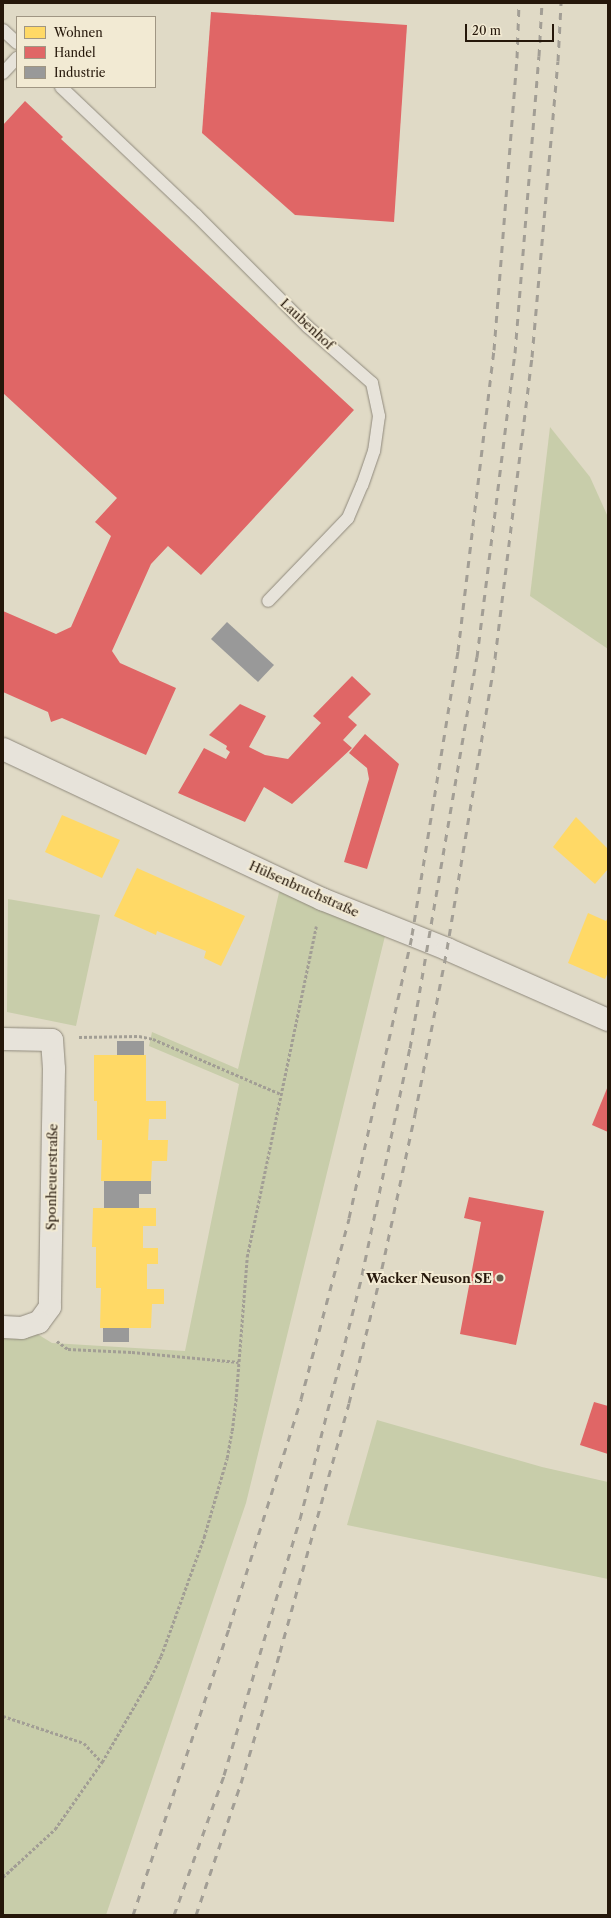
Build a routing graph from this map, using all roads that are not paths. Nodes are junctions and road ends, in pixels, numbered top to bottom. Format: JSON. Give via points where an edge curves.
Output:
{"nodes":[{"id":1,"x":3,"y":30,"type":"edge"},
{"id":2,"x":16,"y":42,"type":"edge"},
{"id":3,"x":16,"y":59,"type":"edge"},
{"id":4,"x":3,"y":73,"type":"edge"},
{"id":5,"x":61,"y":88,"type":"edge"},
{"id":6,"x":268,"y":601,"type":"dead end"},
{"id":7,"x":3,"y":749,"type":"edge"},
{"id":8,"x":608,"y":1020,"type":"edge"},
{"id":9,"x":3,"y":1039,"type":"edge"},
{"id":10,"x":3,"y":1327,"type":"edge"}],
"edges":[{"from":1,"to":2,"type":"lane"},
{"from":3,"to":4,"type":"lane"},
{"from":5,"to":6,"type":"lane","name":"Laubenhof","via":[[196,215],[308,327],[372,383],[379,416],[374,451],[348,518]]},
{"from":7,"to":8,"type":"street","name":"Hülsenbruchstraße","via":[[322,899]]},
{"from":9,"to":10,"type":"street","name":"Sponheuerstraße","via":[[52,1040],[54,1069],[50,1307],[39,1322],[22,1328]]}]}
